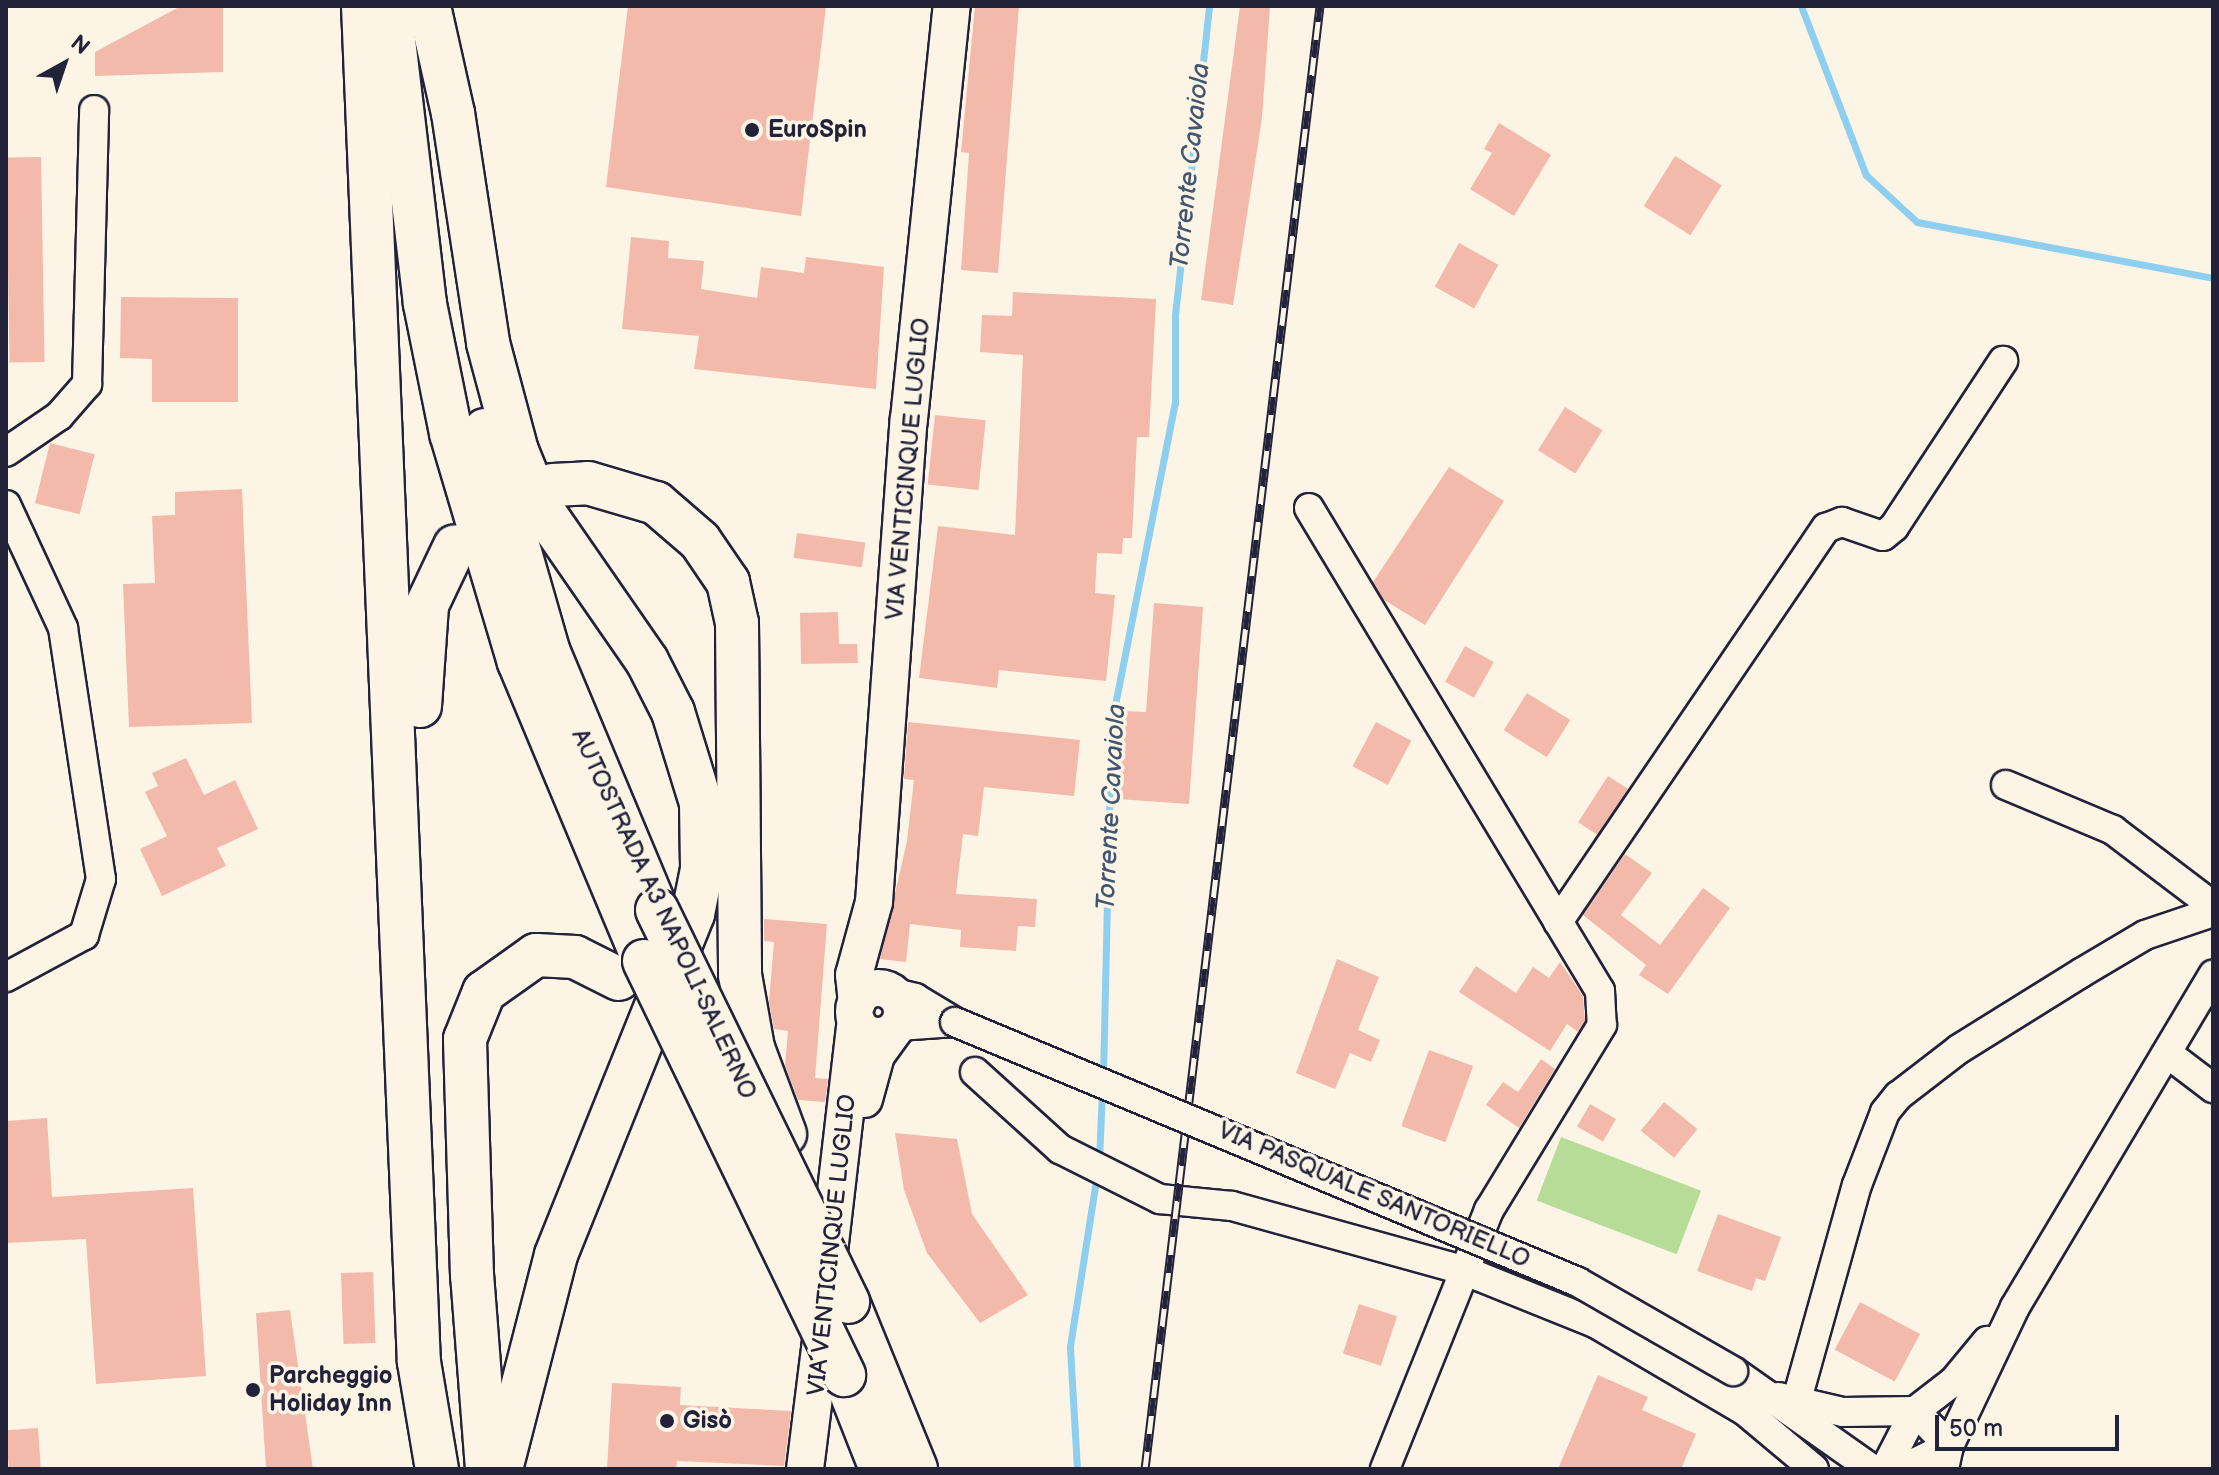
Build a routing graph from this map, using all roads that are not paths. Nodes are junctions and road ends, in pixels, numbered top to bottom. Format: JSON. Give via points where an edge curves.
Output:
{"nodes":[{"id":1,"x":363,"y":6,"type":"edge"},
{"id":2,"x":390,"y":6,"type":"edge"},
{"id":3,"x":427,"y":6,"type":"edge"},
{"id":4,"x":952,"y":6,"type":"edge"},
{"id":5,"x":94,"y":110,"type":"dead end"},
{"id":6,"x":2003,"y":361,"type":"dead end"},
{"id":7,"x":6,"y":452,"type":"edge"},
{"id":8,"x":553,"y":485,"type":"dead end"},
{"id":9,"x":6,"y":505,"type":"edge"},
{"id":10,"x":1309,"y":508,"type":"dead end"},
{"id":11,"x":455,"y":546,"type":"dead end"},
{"id":12,"x":2006,"y":785,"type":"dead end"},
{"id":13,"x":2213,"y":909,"type":"edge"},
{"id":14,"x":1558,"y":922,"type":"junction"},
{"id":15,"x":631,"y":970,"type":"junction"},
{"id":16,"x":2213,"y":975,"type":"edge"},
{"id":17,"x":6,"y":977,"type":"edge"},
{"id":18,"x":872,"y":1001,"type":"junction"},
{"id":19,"x":955,"y":1022,"type":"junction"},
{"id":20,"x":895,"y":1029,"type":"junction"},
{"id":21,"x":2167,"y":1053,"type":"junction"},
{"id":22,"x":975,"y":1072,"type":"dead end"},
{"id":23,"x":2213,"y":1088,"type":"edge"},
{"id":24,"x":823,"y":1249,"type":"junction"},
{"id":25,"x":1463,"y":1270,"type":"junction"},
{"id":26,"x":2015,"y":1307,"type":"junction"},
{"id":27,"x":1787,"y":1400,"type":"junction"},
{"id":28,"x":1915,"y":1411,"type":"junction"},
{"id":29,"x":1946,"y":1457,"type":"edge"},
{"id":30,"x":892,"y":1466,"type":"edge"},
{"id":31,"x":437,"y":1467,"type":"edge"},
{"id":32,"x":487,"y":1469,"type":"edge"},
{"id":33,"x":501,"y":1469,"type":"edge"},
{"id":34,"x":805,"y":1469,"type":"edge"},
{"id":35,"x":825,"y":1469,"type":"edge"},
{"id":36,"x":1385,"y":1469,"type":"edge"},
{"id":37,"x":1814,"y":1469,"type":"edge"},
{"id":38,"x":1872,"y":1469,"type":"edge"},
{"id":39,"x":1885,"y":1469,"type":"edge"},
{"id":40,"x":1902,"y":1469,"type":"edge"}],
"edges":[{"from":1,"to":31,"type":"highway","via":[[419,1362]]},
{"from":2,"to":15,"type":"highway","name":"AUTOSTRADA A3 NAPOLI-SALERNO","via":[[421,276],[451,433],[519,662]]},
{"from":3,"to":24,"type":"highway","name":"AUTOSTRADA A3 NAPOLI-SALERNO","bridge":true,"via":[[455,279],[482,420],[548,650],[657,910]]},
{"from":3,"to":33,"type":"highway","via":[[453,113],[488,343],[517,451],[539,505],[647,661],[673,712],[692,759],[702,832],[693,914],[556,1255]]},
{"from":4,"to":18,"type":"main road","name":"VIA VENTICINQUE LUGLIO","via":[[909,419],[870,932]]},
{"from":5,"to":7,"type":"street","via":[[87,384],[59,416]]},
{"from":6,"to":14,"type":"street","via":[[1894,527],[1883,536],[1842,522],[1826,528]]},
{"from":8,"to":24,"type":"highway","bridge":true,"via":[[588,483],[656,503],[700,541],[728,582],[737,623],[745,1018]]},
{"from":9,"to":17,"type":"street","via":[[63,628],[101,879],[84,935]]},
{"from":10,"to":14,"type":"street"},
{"from":11,"to":31,"type":"highway","via":[[435,581],[421,633],[420,735],[448,1361]]},
{"from":12,"to":13,"type":"street","via":[[2113,830]]},
{"from":13,"to":27,"type":"street","via":[[2145,935],[1959,1049],[1898,1096],[1885,1112],[1857,1185]]},
{"from":14,"to":25,"type":"street","via":[[1600,991],[1602,1025],[1505,1183]]},
{"from":15,"to":30,"type":"highway","name":"AUTOSTRADA A3 NAPOLI-SALERNO","bridge":true,"via":[[738,1192],[825,1330]]},
{"from":15,"to":32,"type":"highway","via":[[575,957],[536,955],[484,992],[465,1039],[471,1262]]},
{"from":16,"to":21,"type":"street"},
{"from":18,"to":19,"type":"street","name":"VIA PASQUALE SANTORIELLO","via":[[915,998]]},
{"from":18,"to":20,"type":"main road","via":[[871,1035]]},
{"from":18,"to":34,"type":"main road","name":"VIA VENTICINQUE LUGLIO"},
{"from":19,"to":20,"type":"street","name":"VIA PASQUALE SANTORIELLO"},
{"from":19,"to":27,"type":"street","name":"VIA PASQUALE SANTORIELLO","bridge":true,"via":[[1578,1282]]},
{"from":20,"to":35,"type":"main road","name":"VIA VENTICINQUE LUGLIO","via":[[876,1055],[866,1090]]},
{"from":21,"to":23,"type":"street"},
{"from":21,"to":26,"type":"street"},
{"from":22,"to":25,"type":"street","via":[[1006,1105],[1083,1160],[1160,1199],[1232,1206]]},
{"from":24,"to":30,"type":"highway","name":"AUTOSTRADA A3 NAPOLI-SALERNO","bridge":true,"via":[[890,1397]]},
{"from":25,"to":36,"type":"street"},
{"from":25,"to":37,"type":"street","via":[[1595,1323],[1745,1411]]},
{"from":26,"to":28,"type":"street","via":[[1954,1381]]},
{"from":26,"to":29,"type":"street"},
{"from":27,"to":28,"type":"street","via":[[1883,1416]]},
{"from":27,"to":38,"type":"street"},
{"from":28,"to":29,"type":"street"},
{"from":28,"to":39,"type":"street"},
{"from":29,"to":40,"type":"street"}]}
